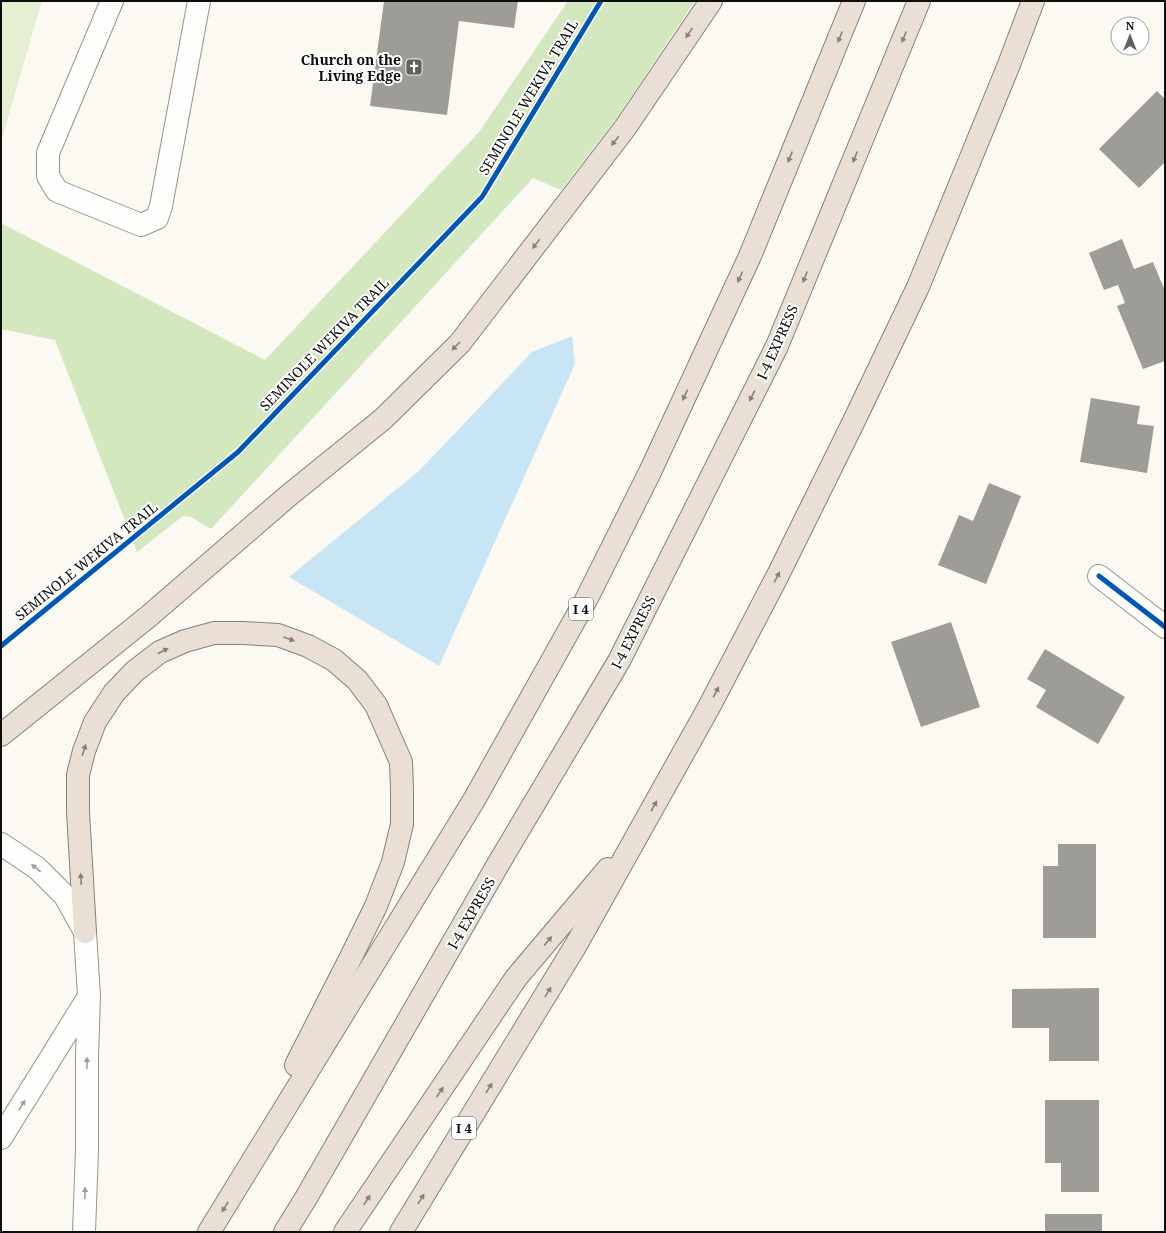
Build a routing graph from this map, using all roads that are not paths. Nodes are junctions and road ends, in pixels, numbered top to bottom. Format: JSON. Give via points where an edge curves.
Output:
{"nodes":[{"id":1,"x":112,"y":1,"type":"edge"},
{"id":2,"x":199,"y":1,"type":"edge"},
{"id":3,"x":711,"y":1,"type":"edge"},
{"id":4,"x":854,"y":1,"type":"edge"},
{"id":5,"x":919,"y":1,"type":"edge"},
{"id":6,"x":1033,"y":1,"type":"edge"},
{"id":7,"x":1099,"y":576,"type":"dead end"},
{"id":8,"x":1165,"y":627,"type":"edge"},
{"id":9,"x":1,"y":736,"type":"edge"},
{"id":10,"x":643,"y":826,"type":"junction"},
{"id":11,"x":1,"y":844,"type":"edge"},
{"id":12,"x":85,"y":932,"type":"junction"},
{"id":13,"x":89,"y":996,"type":"junction"},
{"id":14,"x":1,"y":1138,"type":"edge"},
{"id":15,"x":241,"y":1181,"type":"junction"},
{"id":16,"x":84,"y":1232,"type":"edge"},
{"id":17,"x":209,"y":1232,"type":"edge"},
{"id":18,"x":285,"y":1232,"type":"edge"},
{"id":19,"x":345,"y":1232,"type":"edge"},
{"id":20,"x":401,"y":1232,"type":"edge"}],
"edges":[{"from":1,"to":2,"type":"street","via":[[48,153],[48,176],[58,191],[141,226],[156,218],[161,206]]},
{"from":3,"to":9,"type":"highway","one_way":true,"via":[[625,128],[460,343],[383,419],[288,496],[149,616]]},
{"from":4,"to":15,"type":"highway","number":"I 4","one_way":true,"via":[[750,256],[650,472],[587,598],[474,800]]},
{"from":5,"to":18,"type":"highway","name":"I-4 EXPRESS","one_way":true,"via":[[777,346],[619,661]]},
{"from":10,"to":6,"type":"highway","number":"I 4","one_way":true,"via":[[777,577],[914,294]]},
{"from":7,"to":8,"type":"street"},
{"from":19,"to":10,"type":"highway","one_way":true,"via":[[516,978]]},
{"from":20,"to":10,"type":"highway","number":"I 4","one_way":true,"via":[[572,952]]},
{"from":12,"to":11,"type":"street","one_way":true,"via":[[65,896],[37,868]]},
{"from":12,"to":13,"type":"street"},
{"from":12,"to":15,"type":"highway","one_way":true,"via":[[78,775],[95,722],[114,693],[135,670],[160,652],[185,641],[214,632],[243,632],[278,635],[308,646],[334,660],[357,680],[376,705],[401,762],[402,824],[393,862],[376,906]]},
{"from":14,"to":13,"type":"street","one_way":true},
{"from":16,"to":13,"type":"street","one_way":true},
{"from":15,"to":17,"type":"highway","number":"I 4","one_way":true}]}
